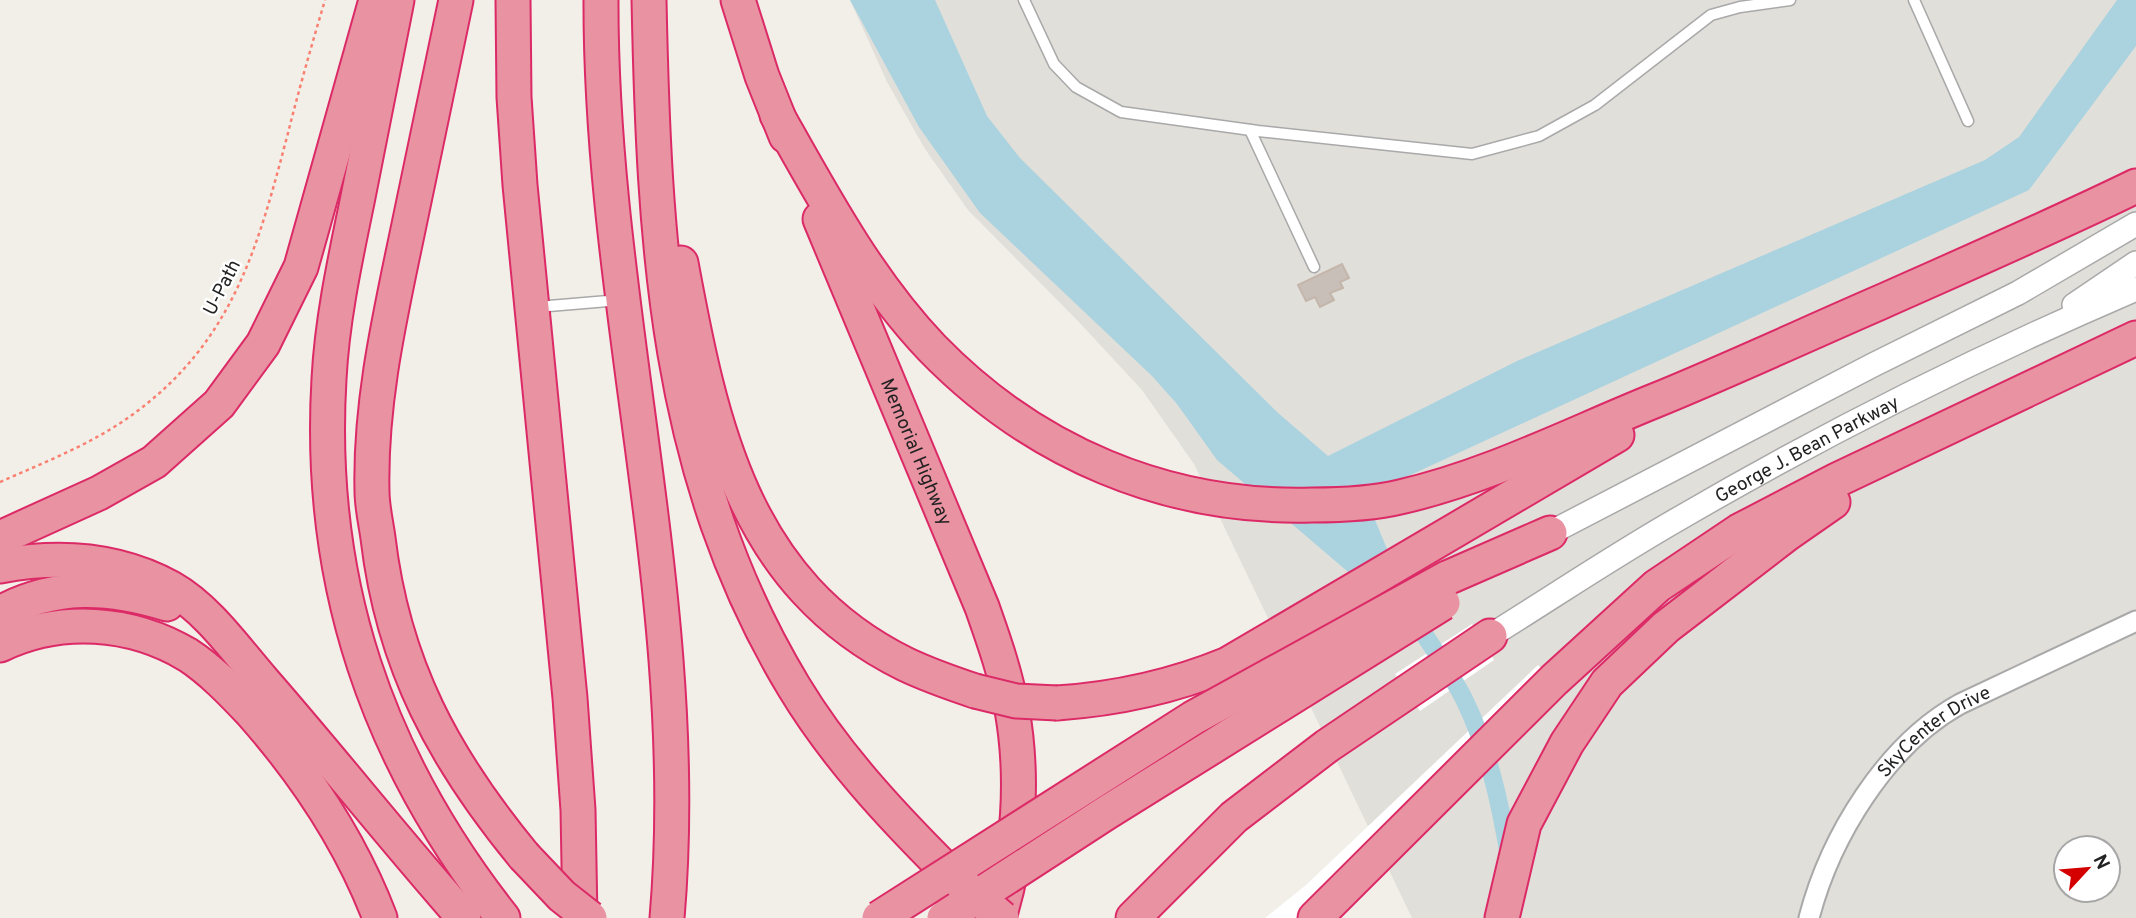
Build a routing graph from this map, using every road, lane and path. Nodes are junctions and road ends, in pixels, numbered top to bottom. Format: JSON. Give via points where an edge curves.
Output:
{"nodes":[{"id":1,"x":325,"y":0,"type":"edge"},
{"id":2,"x":376,"y":0,"type":"edge"},
{"id":3,"x":397,"y":0,"type":"edge"},
{"id":4,"x":456,"y":0,"type":"edge"},
{"id":5,"x":513,"y":0,"type":"edge"},
{"id":6,"x":601,"y":0,"type":"edge"},
{"id":7,"x":649,"y":0,"type":"edge"},
{"id":8,"x":738,"y":0,"type":"edge"},
{"id":9,"x":1024,"y":0,"type":"edge"},
{"id":10,"x":1729,"y":0,"type":"edge"},
{"id":11,"x":1790,"y":0,"type":"edge"},
{"id":12,"x":1914,"y":0,"type":"edge"},
{"id":13,"x":1711,"y":15,"type":"junction"},
{"id":14,"x":650,"y":79,"type":"junction"},
{"id":15,"x":777,"y":115,"type":"junction"},
{"id":16,"x":1968,"y":121,"type":"dead end"},
{"id":17,"x":1250,"y":130,"type":"junction"},
{"id":18,"x":2136,"y":186,"type":"edge"},
{"id":19,"x":2136,"y":224,"type":"edge"},
{"id":20,"x":2136,"y":263,"type":"edge"},
{"id":21,"x":1314,"y":267,"type":"dead end"},
{"id":22,"x":2136,"y":289,"type":"edge"},
{"id":23,"x":624,"y":300,"type":"junction"},
{"id":24,"x":531,"y":307,"type":"junction"},
{"id":25,"x":2136,"y":338,"type":"edge"},
{"id":26,"x":1749,"y":360,"type":"junction"},
{"id":27,"x":1981,"y":361,"type":"junction"},
{"id":28,"x":1987,"y":408,"type":"junction"},
{"id":29,"x":0,"y":482,"type":"edge"},
{"id":30,"x":1550,"y":533,"type":"joint"},
{"id":31,"x":0,"y":538,"type":"edge"},
{"id":32,"x":0,"y":566,"type":"edge"},
{"id":33,"x":1452,"y":586,"type":"junction"},
{"id":34,"x":0,"y":613,"type":"edge"},
{"id":35,"x":2136,"y":621,"type":"edge"},
{"id":36,"x":1490,"y":636,"type":"joint"},
{"id":37,"x":0,"y":645,"type":"edge"},
{"id":38,"x":232,"y":645,"type":"junction"},
{"id":39,"x":380,"y":918,"type":"edge"},
{"id":40,"x":464,"y":918,"type":"edge"},
{"id":41,"x":503,"y":918,"type":"edge"},
{"id":42,"x":580,"y":918,"type":"edge"},
{"id":43,"x":590,"y":918,"type":"edge"},
{"id":44,"x":667,"y":918,"type":"edge"},
{"id":45,"x":879,"y":918,"type":"edge"},
{"id":46,"x":944,"y":918,"type":"edge"},
{"id":47,"x":1001,"y":918,"type":"edge"},
{"id":48,"x":1133,"y":918,"type":"edge"},
{"id":49,"x":1315,"y":918,"type":"edge"},
{"id":50,"x":1502,"y":918,"type":"edge"},
{"id":51,"x":1809,"y":918,"type":"edge"}],
"edges":[{"from":1,"to":29,"type":"path","name":"U-Path","via":[[258,241],[212,333],[190,361],[134,414],[71,451]]},
{"from":2,"to":31,"type":"highway","via":[[301,267],[263,344],[219,404],[154,462],[99,494]]},
{"from":3,"to":41,"type":"highway","via":[[343,268],[329,377],[327,466],[334,542],[355,642],[386,725],[466,871]]},
{"from":4,"to":43,"type":"highway","bridge":true,"via":[[390,316],[375,404],[372,492],[388,598],[425,710],[493,818],[524,856]]},
{"from":5,"to":24,"type":"highway","via":[[514,97]]},
{"from":6,"to":23,"type":"highway","via":[[605,128]]},
{"from":7,"to":14,"type":"highway"},
{"from":8,"to":15,"type":"highway","name":"Memorial Highway"},
{"from":9,"to":17,"type":"lane","via":[[1054,64],[1076,88],[1097,101],[1121,112]]},
{"from":10,"to":13,"type":"lane"},
{"from":11,"to":13,"type":"lane"},
{"from":12,"to":16,"type":"lane"},
{"from":13,"to":17,"type":"lane","via":[[1595,105],[1539,136],[1472,154]]},
{"from":14,"to":26,"type":"highway","bridge":true,"via":[[697,342],[722,442],[749,509],[794,576],[855,633],[905,664],[975,691],[1016,701],[1102,700],[1194,678],[1227,664]]},
{"from":14,"to":47,"type":"highway","bridge":true,"via":[[655,198],[668,321],[686,416],[747,598],[794,687],[834,745],[887,810]]},
{"from":15,"to":26,"type":"highway","via":[[858,251],[932,348],[984,396],[1067,450],[1182,493],[1265,505],[1395,499],[1474,476]]},
{"from":15,"to":47,"type":"highway","name":"Memorial Highway","via":[[982,607],[1001,663],[1013,712],[1017,822]]},
{"from":17,"to":21,"type":"lane"},
{"from":18,"to":26,"type":"highway"},
{"from":19,"to":30,"type":"street","via":[[2018,293]]},
{"from":20,"to":27,"type":"street","via":[[2049,323]]},
{"from":22,"to":27,"type":"street","name":"George J. Bean Parkway"},
{"from":23,"to":24,"type":"lane"},
{"from":23,"to":44,"type":"highway","via":[[668,674],[672,824]]},
{"from":24,"to":42,"type":"highway","via":[[571,710]]},
{"from":25,"to":28,"type":"highway"},
{"from":27,"to":36,"type":"street","name":"George J. Bean Parkway","via":[[1780,462]]},
{"from":28,"to":49,"type":"highway","via":[[1739,531],[1657,586],[1554,680]]},
{"from":28,"to":50,"type":"highway","via":[[1853,488],[1787,534],[1666,628],[1607,682],[1567,743],[1524,824]]},
{"from":30,"to":33,"type":"highway"},
{"from":32,"to":38,"type":"highway","via":[[72,560],[128,569],[190,601]]},
{"from":33,"to":45,"type":"highway","bridge":true,"via":[[1193,718]]},
{"from":33,"to":46,"type":"highway","bridge":true,"via":[[1323,680]]},
{"from":34,"to":38,"type":"highway","via":[[52,594],[113,591],[167,604]]},
{"from":35,"to":51,"type":"street","name":"SkyCenter Drive","via":[[1960,704],[1916,737],[1875,783],[1846,826]]},
{"from":36,"to":48,"type":"highway","via":[[1327,746],[1234,817]]},
{"from":37,"to":39,"type":"highway","via":[[42,629],[103,627],[146,635],[191,657],[239,699],[291,761],[356,863]]},
{"from":38,"to":40,"type":"highway"}]}
